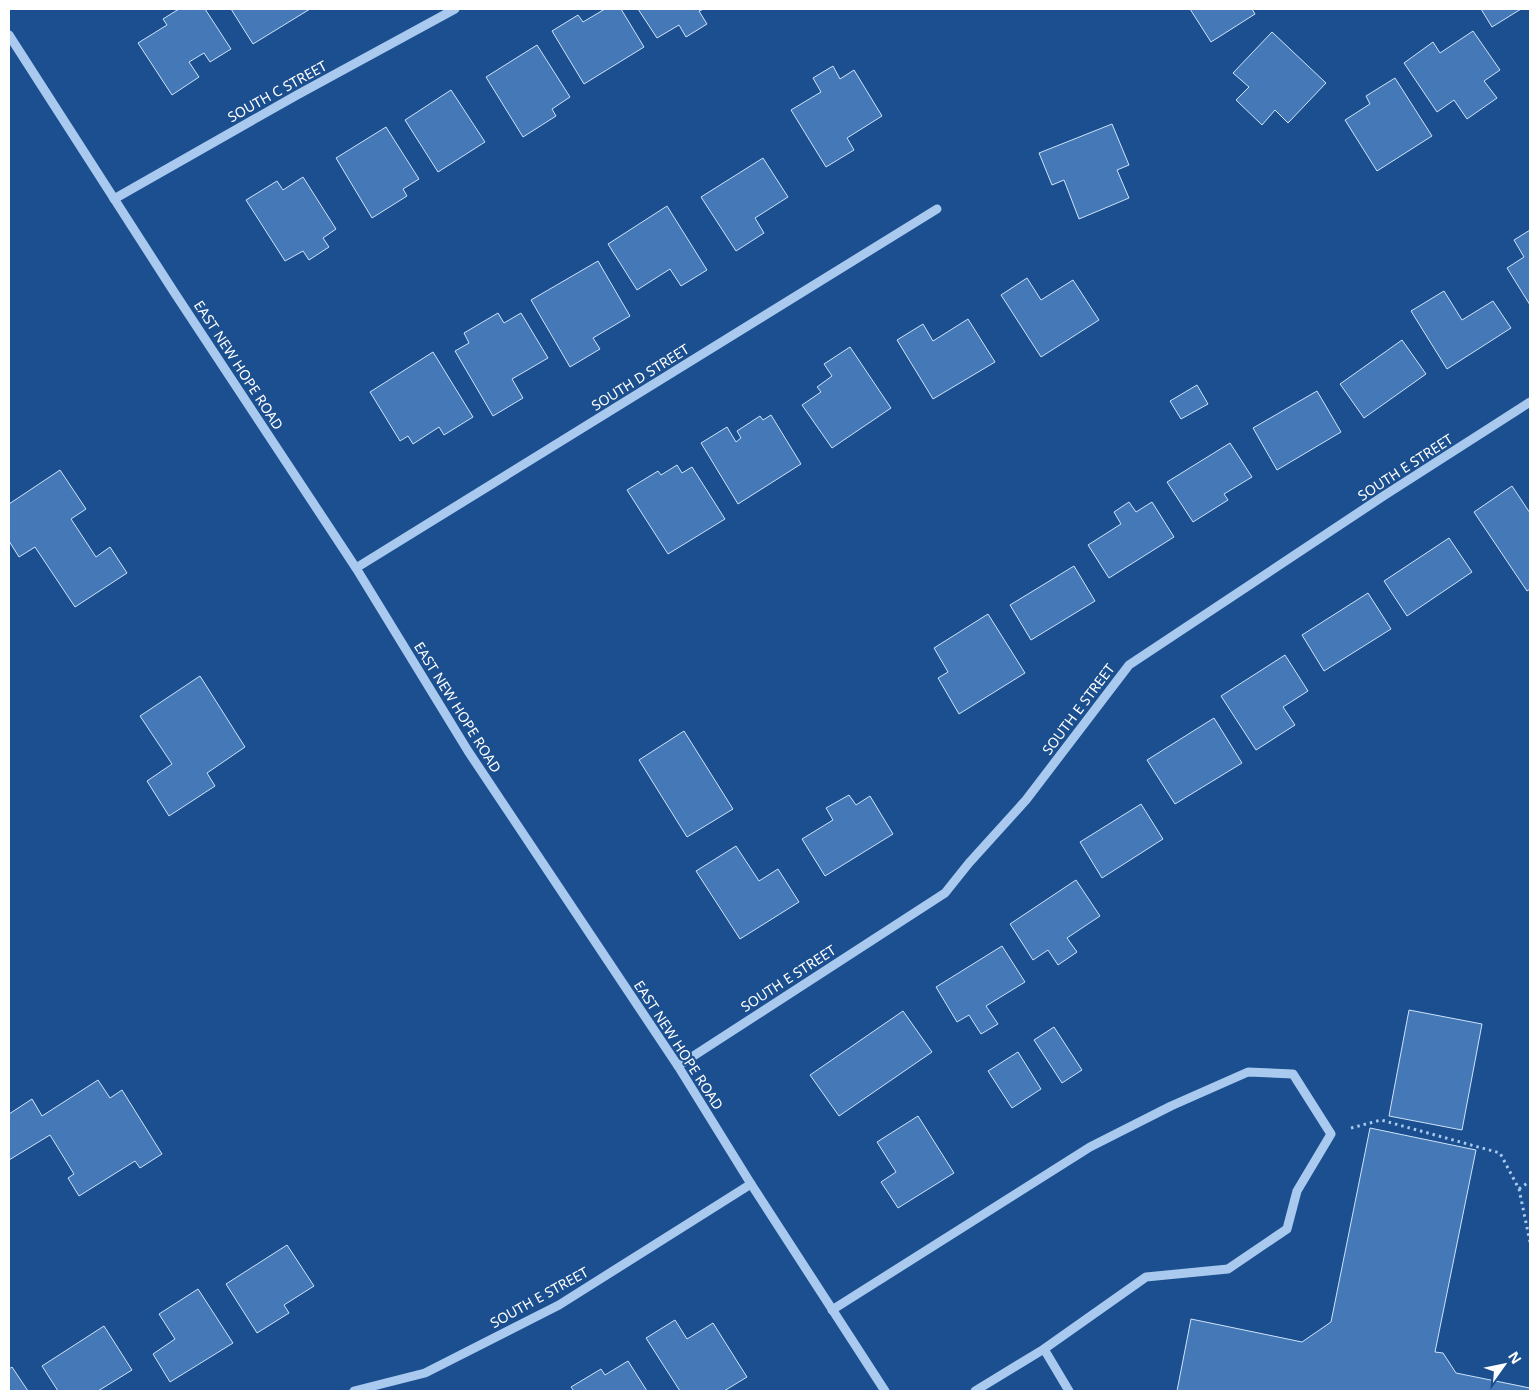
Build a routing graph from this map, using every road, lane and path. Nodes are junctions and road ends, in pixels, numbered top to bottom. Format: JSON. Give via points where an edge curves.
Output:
{"nodes":[{"id":1,"x":455,"y":9,"type":"edge"},
{"id":2,"x":9,"y":35,"type":"edge"},
{"id":3,"x":114,"y":199,"type":"junction"},
{"id":4,"x":937,"y":209,"type":"dead end"},
{"id":5,"x":1530,"y":402,"type":"edge"},
{"id":6,"x":356,"y":568,"type":"junction"},
{"id":7,"x":678,"y":1066,"type":"junction"},
{"id":8,"x":1331,"y":1134,"type":"junction"},
{"id":9,"x":1530,"y":1180,"type":"edge"},
{"id":10,"x":750,"y":1184,"type":"junction"},
{"id":11,"x":1519,"y":1188,"type":"junction"},
{"id":12,"x":1530,"y":1242,"type":"edge"},
{"id":13,"x":832,"y":1310,"type":"junction"},
{"id":14,"x":1044,"y":1349,"type":"junction"},
{"id":15,"x":354,"y":1391,"type":"edge"},
{"id":16,"x":885,"y":1391,"type":"edge"},
{"id":17,"x":975,"y":1391,"type":"edge"},
{"id":18,"x":1069,"y":1391,"type":"edge"}],
"edges":[{"from":1,"to":3,"type":"street","name":"SOUTH C STREET"},
{"from":2,"to":3,"type":"street","name":"EAST NEW HOPE ROAD"},
{"from":3,"to":6,"type":"street","name":"EAST NEW HOPE ROAD"},
{"from":4,"to":6,"type":"street","name":"SOUTH D STREET"},
{"from":5,"to":7,"type":"street","name":"SOUTH E STREET","via":[[1129,665],[1026,800],[946,893]]},
{"from":6,"to":7,"type":"street","name":"EAST NEW HOPE ROAD","via":[[468,751]]},
{"from":7,"to":10,"type":"street","name":"EAST NEW HOPE ROAD"},
{"from":8,"to":11,"type":"path","via":[[1381,1120],[1500,1153]]},
{"from":8,"to":13,"type":"street","via":[[1294,1074],[1248,1072],[1090,1147]]},
{"from":8,"to":14,"type":"street","via":[[1297,1191],[1287,1229],[1228,1269],[1146,1277]]},
{"from":9,"to":11,"type":"path"},
{"from":10,"to":13,"type":"street","name":"EAST NEW HOPE ROAD"},
{"from":10,"to":15,"type":"street","name":"SOUTH E STREET","via":[[559,1305],[425,1373]]},
{"from":11,"to":12,"type":"path"},
{"from":13,"to":16,"type":"street","name":"EAST NEW HOPE ROAD"},
{"from":14,"to":17,"type":"street"},
{"from":14,"to":18,"type":"street"}]}
